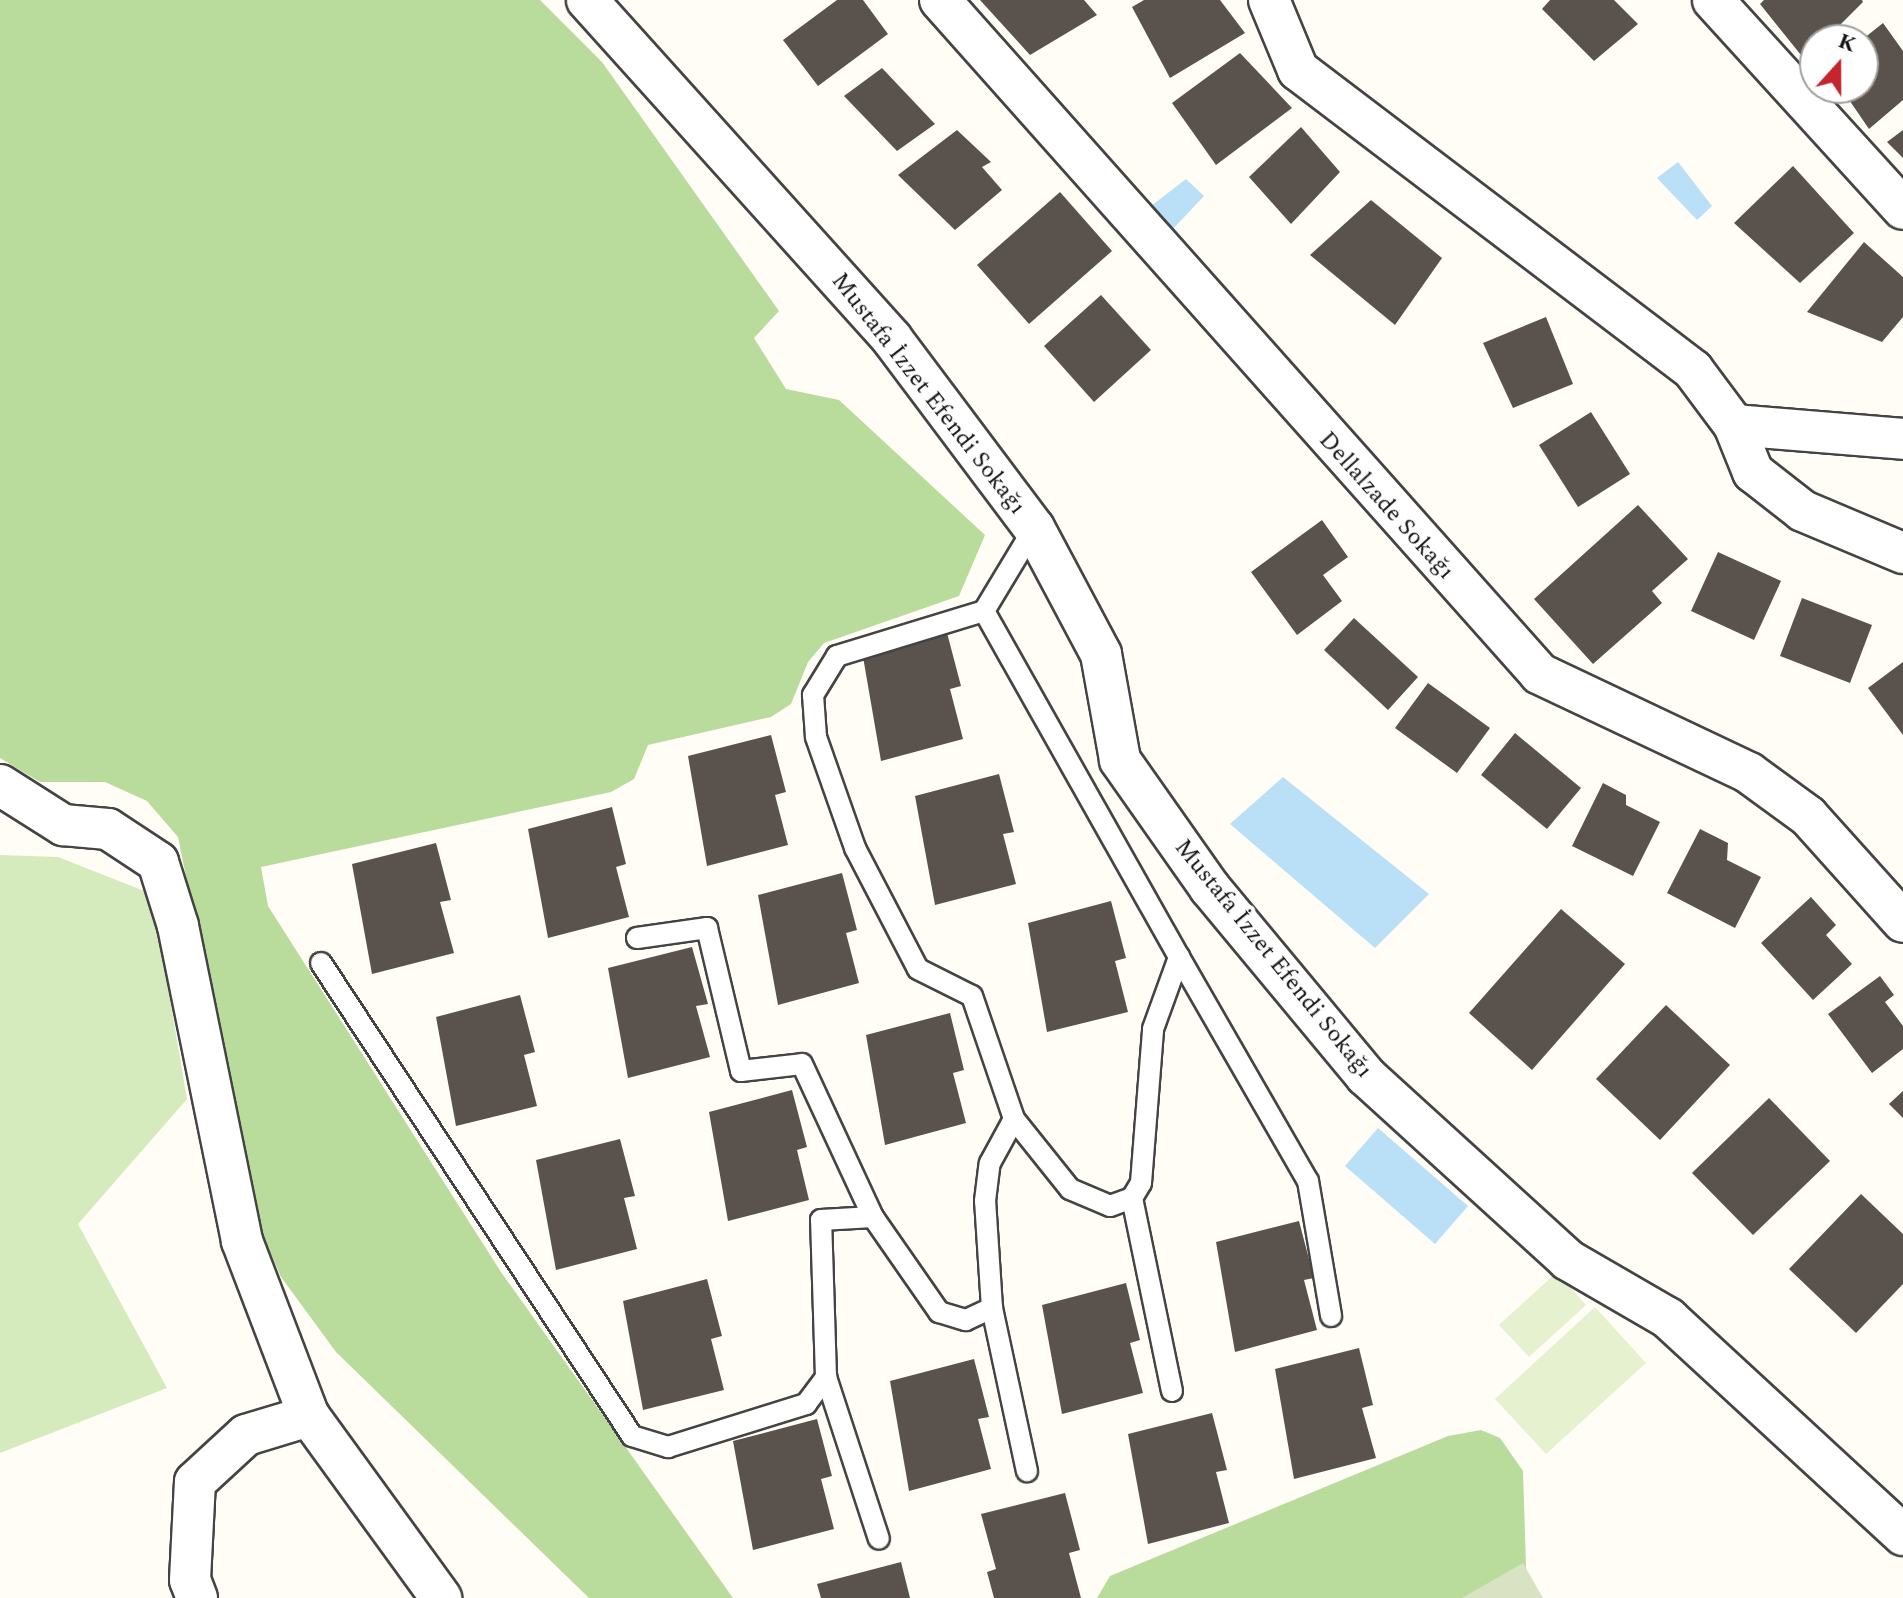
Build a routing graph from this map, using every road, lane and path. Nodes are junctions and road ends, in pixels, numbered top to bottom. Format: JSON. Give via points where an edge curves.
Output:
{"nodes":[{"id":1,"x":587,"y":0,"type":"edge"},
{"id":2,"x":940,"y":0,"type":"edge"},
{"id":3,"x":1269,"y":0,"type":"edge"},
{"id":4,"x":1713,"y":0,"type":"edge"},
{"id":5,"x":1903,"y":209,"type":"edge"},
{"id":6,"x":1734,"y":425,"type":"junction"},
{"id":7,"x":1903,"y":439,"type":"edge"},
{"id":8,"x":1034,"y":528,"type":"junction"},
{"id":9,"x":1903,"y":553,"type":"edge"},
{"id":10,"x":984,"y":611,"type":"junction"},
{"id":11,"x":0,"y":785,"type":"edge"},
{"id":12,"x":1903,"y":922,"type":"edge"},
{"id":13,"x":637,"y":938,"type":"dead end"},
{"id":14,"x":1179,"y":957,"type":"junction"},
{"id":15,"x":321,"y":963,"type":"dead end"},
{"id":16,"x":1014,"y":1119,"type":"junction"},
{"id":17,"x":1132,"y":1198,"type":"junction"},
{"id":18,"x":873,"y":1217,"type":"junction"},
{"id":19,"x":992,"y":1308,"type":"junction"},
{"id":20,"x":1331,"y":1316,"type":"dead end"},
{"id":21,"x":826,"y":1377,"type":"junction"},
{"id":22,"x":1172,"y":1391,"type":"dead end"},
{"id":23,"x":309,"y":1416,"type":"junction"},
{"id":24,"x":1027,"y":1471,"type":"dead end"},
{"id":25,"x":1903,"y":1535,"type":"edge"},
{"id":26,"x":879,"y":1539,"type":"dead end"},
{"id":27,"x":197,"y":1598,"type":"edge"},
{"id":28,"x":441,"y":1598,"type":"edge"}],
"edges":[{"from":1,"to":8,"type":"street","name":"Mustafa İzzet Efendi Sokağı","via":[[892,339]]},
{"from":2,"to":12,"type":"street","name":"Dellalzade Sokağı","via":[[1540,674],[1749,773],[1808,816]]},
{"from":3,"to":6,"type":"street","via":[[1298,70],[1693,370]]},
{"from":4,"to":5,"type":"street"},
{"from":6,"to":7,"type":"street"},
{"from":6,"to":9,"type":"street","via":[[1753,472],[1803,511]]},
{"from":8,"to":10,"type":"lane"},
{"from":8,"to":25,"type":"street","name":"Mustafa İzzet Efendi Sokağı","via":[[1101,654],[1120,760],[1210,888],[1366,1076],[1568,1260],[1668,1318]]},
{"from":10,"to":14,"type":"lane"},
{"from":10,"to":16,"type":"lane","via":[[837,656],[813,695],[816,737],[855,848],[918,969],[972,996]]},
{"from":11,"to":23,"type":"street","via":[[63,825],[108,829],[158,862],[178,926],[242,1241]]},
{"from":13,"to":18,"type":"lane","via":[[707,928],[741,1071],[802,1064]]},
{"from":14,"to":17,"type":"lane","via":[[1153,1029],[1141,1183]]},
{"from":14,"to":20,"type":"lane","via":[[1308,1181]]},
{"from":15,"to":21,"type":"lane","via":[[632,1436],[668,1447],[806,1404]]},
{"from":16,"to":17,"type":"lane","via":[[1070,1189],[1110,1206]]},
{"from":16,"to":19,"type":"lane","via":[[990,1163]]},
{"from":17,"to":22,"type":"lane"},
{"from":18,"to":19,"type":"lane","via":[[939,1312],[966,1320]]},
{"from":18,"to":21,"type":"lane","via":[[821,1220]]},
{"from":19,"to":24,"type":"lane"},
{"from":21,"to":26,"type":"lane"},
{"from":23,"to":27,"type":"street","via":[[246,1435],[195,1482],[190,1580]]},
{"from":23,"to":28,"type":"street"}]}
